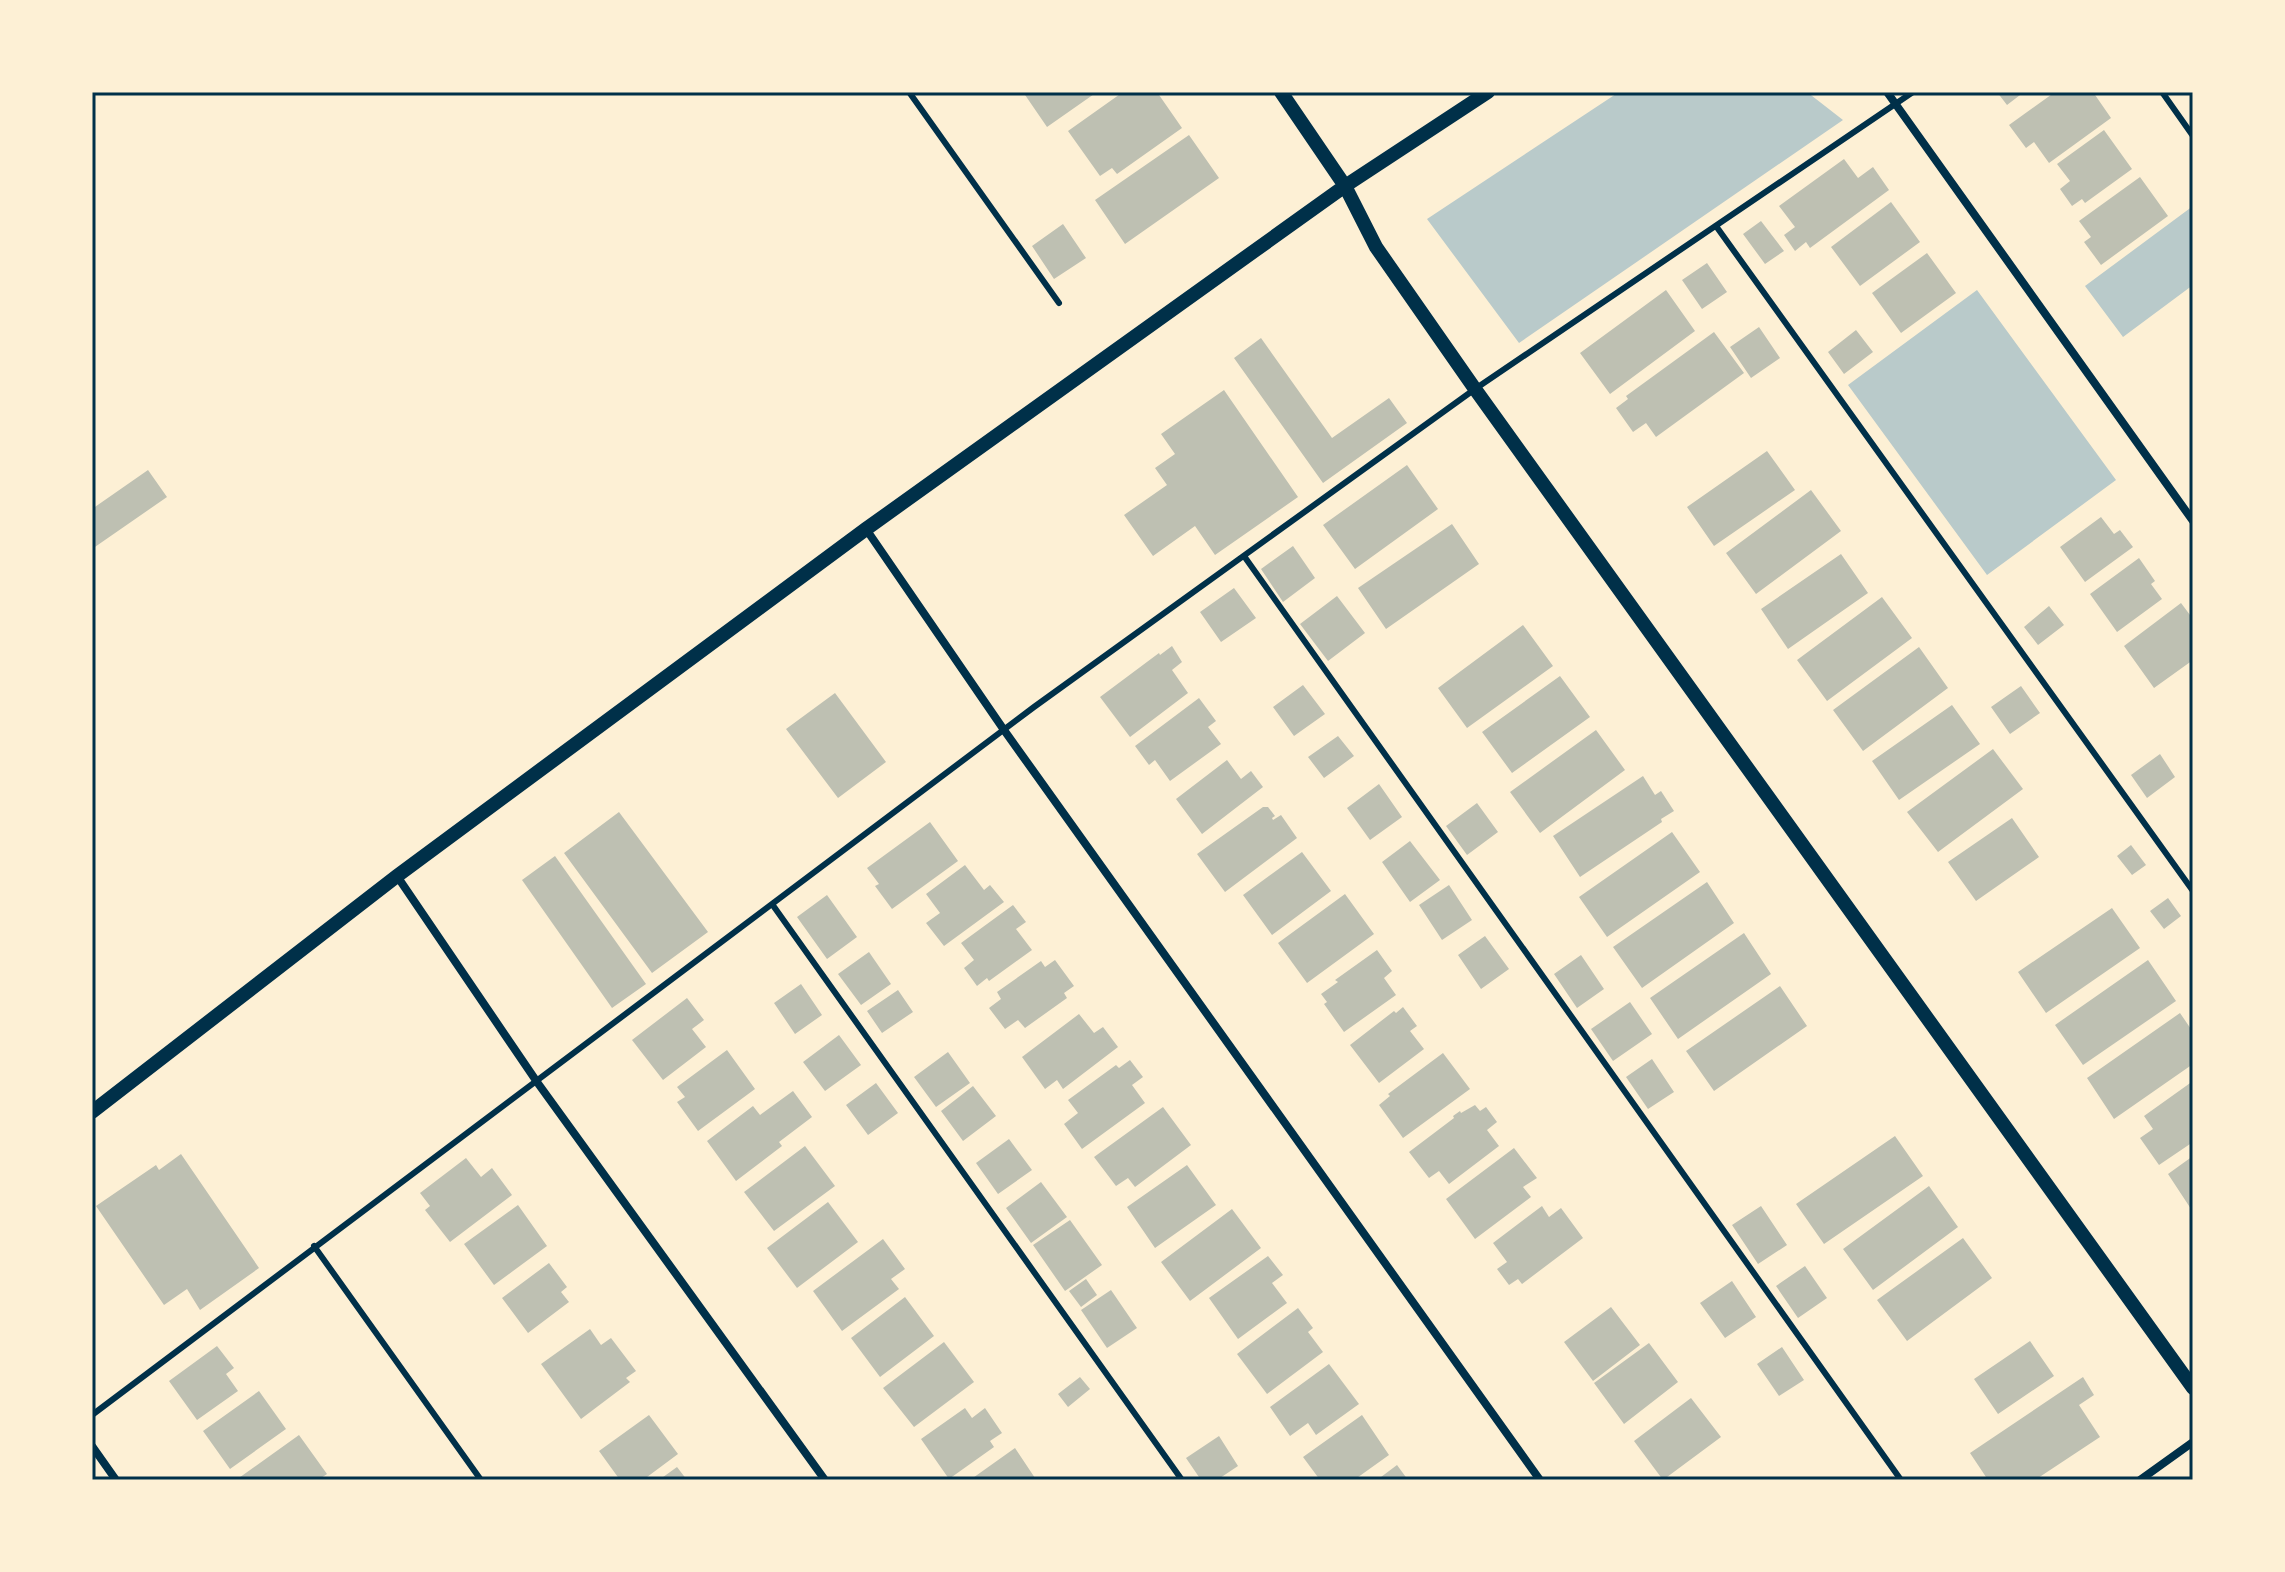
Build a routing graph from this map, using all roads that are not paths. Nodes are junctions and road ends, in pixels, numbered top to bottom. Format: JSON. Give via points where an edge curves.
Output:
{"nodes":[{"id":1,"x":909,"y":92,"type":"edge"},
{"id":2,"x":1281,"y":92,"type":"edge"},
{"id":3,"x":1488,"y":92,"type":"edge"},
{"id":4,"x":1887,"y":92,"type":"edge"},
{"id":5,"x":1913,"y":92,"type":"edge"},
{"id":6,"x":2162,"y":92,"type":"edge"},
{"id":7,"x":1896,"y":104,"type":"junction"},
{"id":8,"x":2193,"y":136,"type":"edge"},
{"id":9,"x":1345,"y":186,"type":"junction"},
{"id":10,"x":1716,"y":226,"type":"junction"},
{"id":11,"x":1059,"y":303,"type":"dead end"},
{"id":12,"x":1475,"y":389,"type":"junction"},
{"id":13,"x":2193,"y":521,"type":"edge"},
{"id":14,"x":866,"y":529,"type":"junction"},
{"id":15,"x":1244,"y":556,"type":"junction"},
{"id":16,"x":1004,"y":730,"type":"junction"},
{"id":17,"x":397,"y":876,"type":"junction"},
{"id":18,"x":2193,"y":891,"type":"edge"},
{"id":19,"x":772,"y":904,"type":"junction"},
{"id":20,"x":537,"y":1082,"type":"junction"},
{"id":21,"x":92,"y":1112,"type":"edge"},
{"id":22,"x":314,"y":1246,"type":"junction"},
{"id":23,"x":2193,"y":1388,"type":"edge"},
{"id":24,"x":92,"y":1415,"type":"edge"},
{"id":25,"x":2193,"y":1442,"type":"edge"},
{"id":26,"x":92,"y":1446,"type":"edge"},
{"id":27,"x":116,"y":1480,"type":"edge"},
{"id":28,"x":481,"y":1480,"type":"edge"},
{"id":29,"x":825,"y":1480,"type":"edge"},
{"id":30,"x":1182,"y":1480,"type":"edge"},
{"id":31,"x":1540,"y":1480,"type":"edge"},
{"id":32,"x":1901,"y":1480,"type":"edge"},
{"id":33,"x":2140,"y":1480,"type":"edge"}],
"edges":[{"from":1,"to":11,"type":"lane"},
{"from":2,"to":9,"type":"street"},
{"from":3,"to":9,"type":"street"},
{"from":4,"to":7,"type":"street"},
{"from":5,"to":7,"type":"lane"},
{"from":6,"to":8,"type":"lane"},
{"from":7,"to":10,"type":"lane"},
{"from":7,"to":13,"type":"street"},
{"from":9,"to":12,"type":"street","via":[[1376,247]]},
{"from":9,"to":14,"type":"street"},
{"from":10,"to":12,"type":"lane"},
{"from":10,"to":18,"type":"lane"},
{"from":12,"to":15,"type":"lane"},
{"from":12,"to":23,"type":"street"},
{"from":14,"to":16,"type":"street"},
{"from":14,"to":17,"type":"street"},
{"from":15,"to":16,"type":"lane"},
{"from":15,"to":32,"type":"lane"},
{"from":16,"to":19,"type":"lane"},
{"from":16,"to":31,"type":"street"},
{"from":17,"to":20,"type":"street"},
{"from":17,"to":21,"type":"street"},
{"from":19,"to":20,"type":"lane"},
{"from":19,"to":30,"type":"lane"},
{"from":20,"to":22,"type":"lane"},
{"from":20,"to":29,"type":"street"},
{"from":22,"to":24,"type":"lane"},
{"from":22,"to":28,"type":"lane"},
{"from":25,"to":33,"type":"street"},
{"from":26,"to":27,"type":"street"}]}
